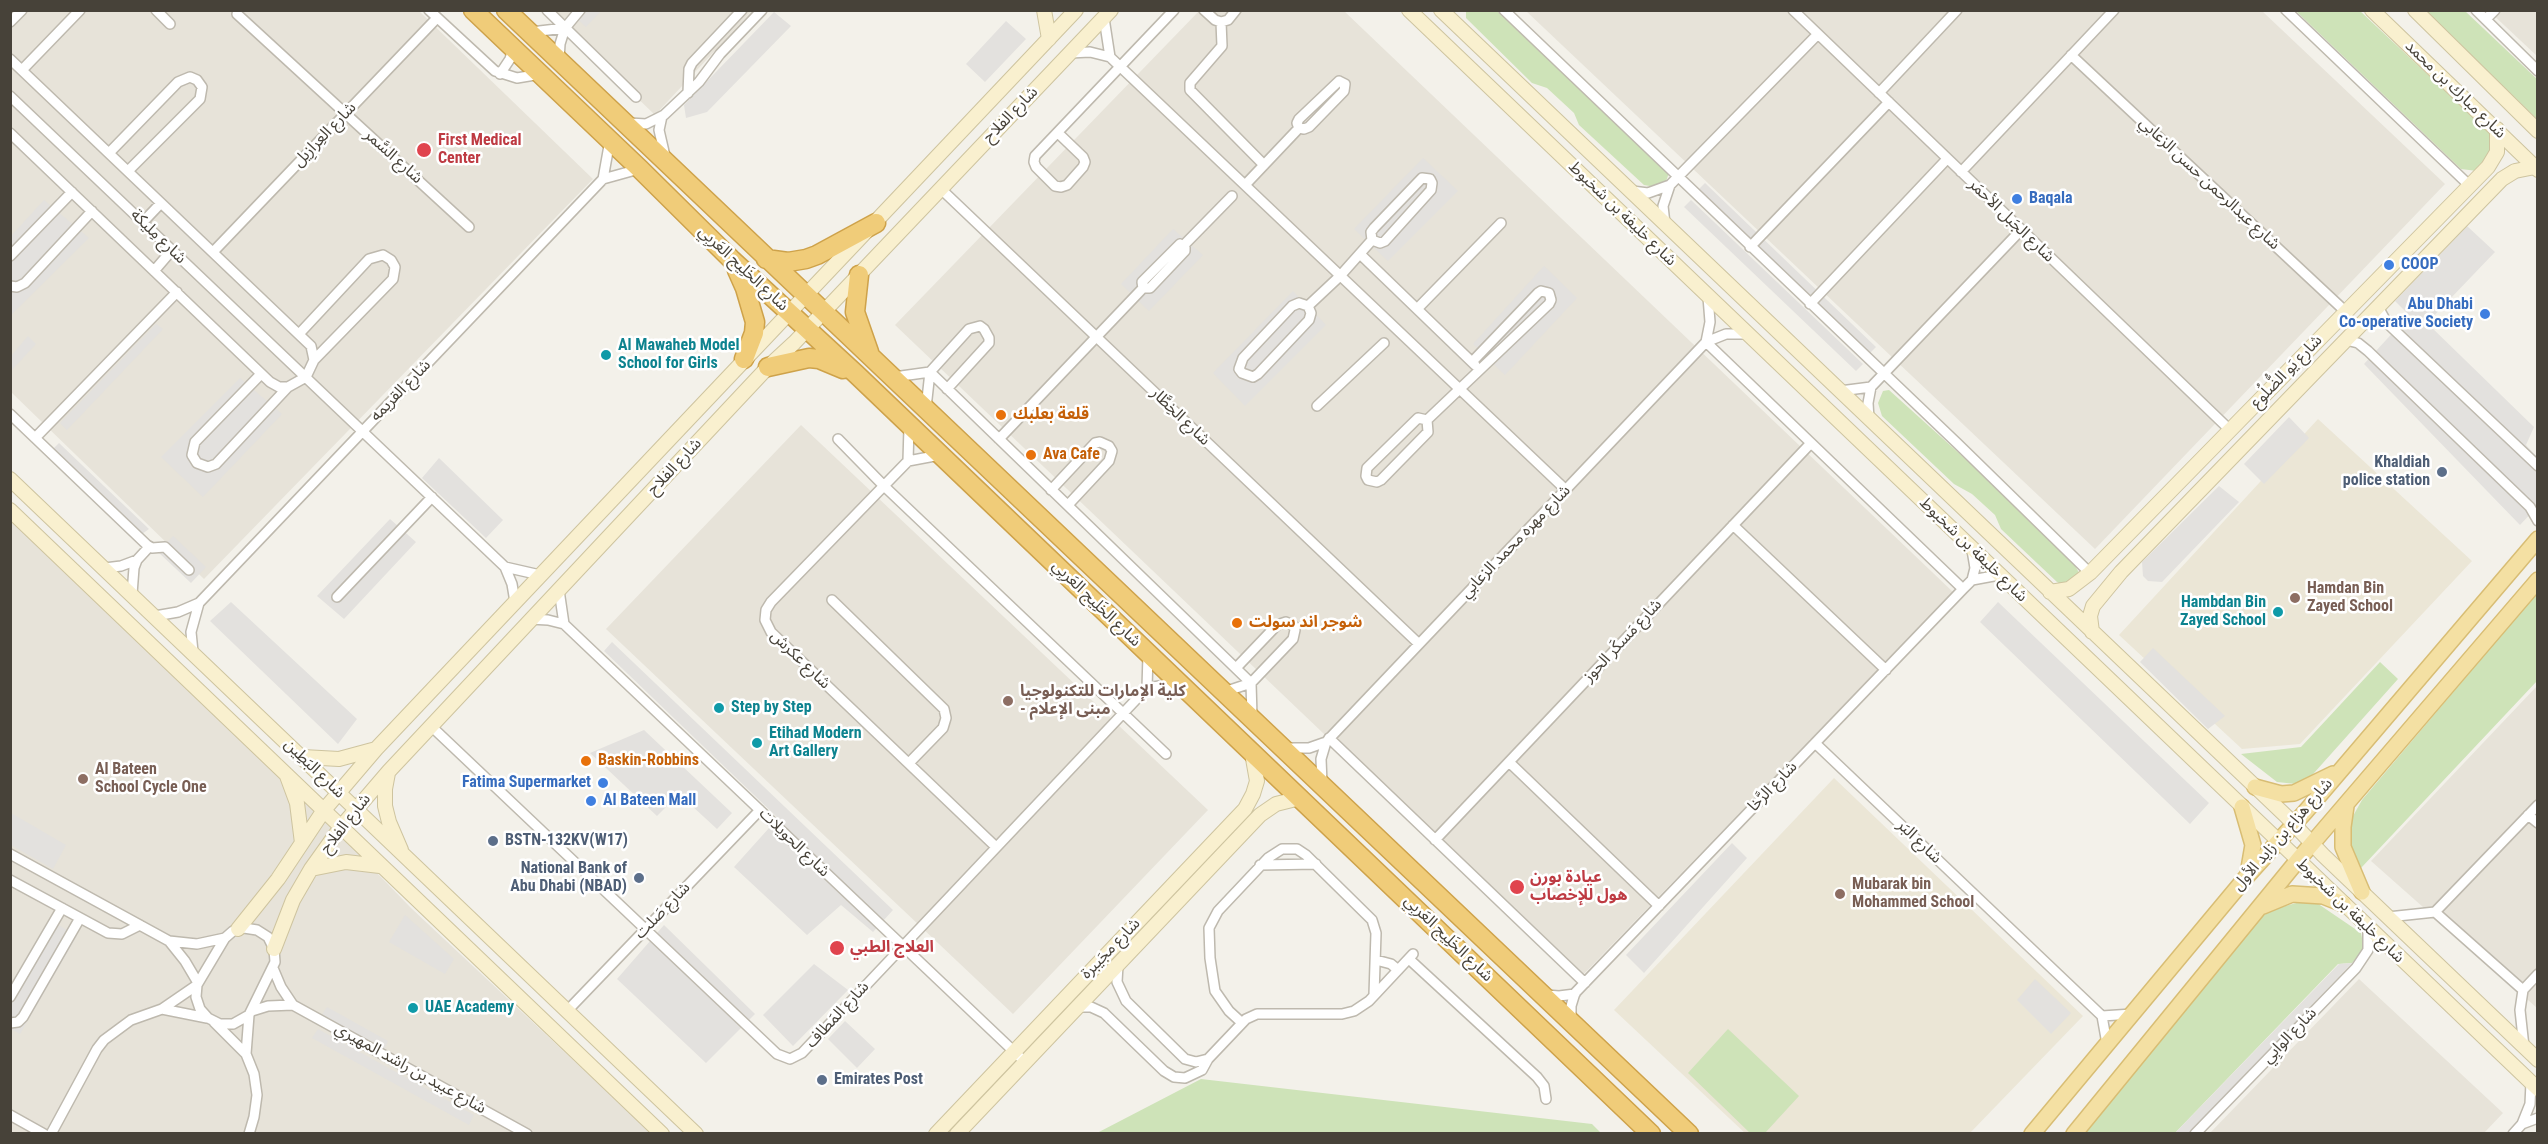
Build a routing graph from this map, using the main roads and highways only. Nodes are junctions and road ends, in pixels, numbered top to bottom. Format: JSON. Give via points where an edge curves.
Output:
{"nodes":[{"id":1,"x":473,"y":10,"type":"edge"},
{"id":2,"x":506,"y":10,"type":"edge"},
{"id":3,"x":1044,"y":10,"type":"edge"},
{"id":4,"x":1076,"y":10,"type":"edge"},
{"id":5,"x":1409,"y":10,"type":"edge"},
{"id":6,"x":1441,"y":10,"type":"edge"},
{"id":7,"x":1456,"y":10,"type":"edge"},
{"id":8,"x":2372,"y":10,"type":"edge"},
{"id":9,"x":2415,"y":10,"type":"edge"},
{"id":10,"x":1108,"y":14,"type":"edge"},
{"id":11,"x":1457,"y":26,"type":"junction"},
{"id":12,"x":1049,"y":39,"type":"junction"},
{"id":13,"x":2496,"y":129,"type":"junction"},
{"id":14,"x":2538,"y":131,"type":"edge"},
{"id":15,"x":2536,"y":168,"type":"edge"},
{"id":16,"x":876,"y":223,"type":"junction"},
{"id":17,"x":731,"y":259,"type":"junction"},
{"id":18,"x":766,"y":259,"type":"junction"},
{"id":19,"x":859,"y":275,"type":"junction"},
{"id":20,"x":805,"y":296,"type":"junction"},
{"id":21,"x":789,"y":313,"type":"junction"},
{"id":22,"x":823,"y":313,"type":"junction"},
{"id":23,"x":807,"y":329,"type":"junction"},
{"id":24,"x":744,"y":359,"type":"junction"},
{"id":25,"x":872,"y":359,"type":"junction"},
{"id":26,"x":768,"y":368,"type":"junction"},
{"id":27,"x":856,"y":374,"type":"junction"},
{"id":28,"x":10,"y":479,"type":"edge"},
{"id":29,"x":10,"y":510,"type":"edge"},
{"id":30,"x":2138,"y":525,"type":"junction"},
{"id":31,"x":2538,"y":539,"type":"edge"},
{"id":32,"x":2115,"y":580,"type":"junction"},
{"id":33,"x":2538,"y":580,"type":"edge"},
{"id":34,"x":2050,"y":592,"type":"junction"},
{"id":35,"x":2092,"y":632,"type":"junction"},
{"id":36,"x":376,"y":749,"type":"junction"},
{"id":37,"x":1252,"y":753,"type":"junction"},
{"id":38,"x":303,"y":757,"type":"junction"},
{"id":39,"x":285,"y":771,"type":"junction"},
{"id":40,"x":389,"y":771,"type":"junction"},
{"id":41,"x":2338,"y":771,"type":"junction"},
{"id":42,"x":2255,"y":787,"type":"junction"},
{"id":43,"x":339,"y":792,"type":"junction"},
{"id":44,"x":1300,"y":798,"type":"junction"},
{"id":45,"x":2347,"y":804,"type":"junction"},
{"id":46,"x":2242,"y":807,"type":"junction"},
{"id":47,"x":356,"y":809,"type":"junction"},
{"id":48,"x":324,"y":810,"type":"junction"},
{"id":49,"x":2294,"y":825,"type":"junction"},
{"id":50,"x":341,"y":827,"type":"junction"},
{"id":51,"x":2278,"y":842,"type":"junction"},
{"id":52,"x":302,"y":843,"type":"junction"},
{"id":53,"x":2313,"y":843,"type":"junction"},
{"id":54,"x":404,"y":857,"type":"junction"},
{"id":55,"x":2298,"y":860,"type":"junction"},
{"id":56,"x":380,"y":866,"type":"junction"},
{"id":57,"x":311,"y":869,"type":"junction"},
{"id":58,"x":2248,"y":875,"type":"junction"},
{"id":59,"x":2361,"y":892,"type":"junction"},
{"id":60,"x":2343,"y":904,"type":"junction"},
{"id":61,"x":2258,"y":909,"type":"junction"},
{"id":62,"x":237,"y":929,"type":"road end"},
{"id":63,"x":274,"y":949,"type":"road end"},
{"id":64,"x":2538,"y":1060,"type":"edge"},
{"id":65,"x":2534,"y":1086,"type":"edge"},
{"id":66,"x":662,"y":1134,"type":"edge"},
{"id":67,"x":696,"y":1134,"type":"edge"},
{"id":68,"x":936,"y":1134,"type":"edge"},
{"id":69,"x":957,"y":1134,"type":"edge"},
{"id":70,"x":1651,"y":1134,"type":"edge"},
{"id":71,"x":1689,"y":1134,"type":"edge"},
{"id":72,"x":2032,"y":1134,"type":"edge"},
{"id":73,"x":2074,"y":1134,"type":"edge"}],
"edges":[{"from":1,"to":17,"type":"highway","name":"شارع الخَلِيج العَربِي"},
{"from":2,"to":18,"type":"highway","name":"شارع الخَلِيج العَربِي"},
{"from":3,"to":12,"type":"main road"},
{"from":4,"to":12,"type":"main road","name":"شارع الفلاح"},
{"from":5,"to":46,"type":"main road","name":"شارع خليفة بن شخبوط"},
{"from":6,"to":11,"type":"main road","name":"شارع خليفة بن شخبوط"},
{"from":7,"to":11,"type":"main road"},
{"from":8,"to":13,"type":"main road","name":"شارع مبارك بن محمد"},
{"from":9,"to":14,"type":"main road","name":"شارع مبارك بن محمد"},
{"from":10,"to":19,"type":"main road","name":"شارع الفلاح"},
{"from":11,"to":34,"type":"main road","name":"شارع خليفة بن شخبوط"},
{"from":12,"to":16,"type":"main road","name":"شارع الفلاح"},
{"from":13,"to":15,"type":"main road","name":"شارع مبارك بن محمد"},
{"from":13,"to":30,"type":"main road","name":"شارع يَو الضُّلُوع","via":[[2495,158],[2470,186]]},
{"from":15,"to":32,"type":"main road","name":"شارع يَو الضُّلُوع","via":[[2505,176]]},
{"from":16,"to":18,"type":"highway","via":[[806,259]]},
{"from":16,"to":20,"type":"main road","name":"شارع الفلاح"},
{"from":17,"to":21,"type":"highway","name":"شارع الخَلِيج العَربِي"},
{"from":17,"to":24,"type":"highway","via":[[755,322]]},
{"from":18,"to":20,"type":"highway","name":"شارع الخَلِيج العَربِي"},
{"from":19,"to":22,"type":"main road","name":"شارع الفلاح"},
{"from":19,"to":25,"type":"highway","via":[[856,318]]},
{"from":20,"to":21,"type":"main road","name":"شارع الفلاح"},
{"from":20,"to":22,"type":"highway","name":"شارع الخَلِيج العَربِي"},
{"from":21,"to":23,"type":"highway","name":"شارع الخَلِيج العَربِي"},
{"from":21,"to":24,"type":"main road","name":"شارع الفلاح"},
{"from":22,"to":23,"type":"main road","name":"شارع الفلاح"},
{"from":22,"to":25,"type":"highway","name":"شارع الخَلِيج العَربِي"},
{"from":23,"to":26,"type":"main road","name":"شارع الفلاح"},
{"from":23,"to":27,"type":"highway","name":"شارع الخَلِيج العَربِي"},
{"from":24,"to":36,"type":"main road","name":"شارع الفلاح"},
{"from":25,"to":71,"type":"highway","name":"شارع الخَلِيج العَربِي"},
{"from":26,"to":27,"type":"highway","via":[[814,358]]},
{"from":26,"to":40,"type":"main road","name":"شارع الفلاح"},
{"from":27,"to":37,"type":"highway","name":"شارع الخَلِيج العَربِي"},
{"from":28,"to":38,"type":"main road","name":"شارع البَطِين"},
{"from":29,"to":39,"type":"main road","name":"شارع البَطِين"},
{"from":30,"to":32,"type":"main road","via":[[2132,537],[2105,565],[2106,573]]},
{"from":30,"to":34,"type":"main road","name":"شارع يَو الضُّلُوع","via":[[2069,589]]},
{"from":31,"to":41,"type":"main road","name":"شارع هزاع بن زايد الأول"},
{"from":32,"to":35,"type":"main road","name":"شارع يَو الضُّلُوع","via":[[2093,606]]},
{"from":33,"to":45,"type":"main road","name":"شارع هزاع بن زايد الأول"},
{"from":34,"to":35,"type":"main road","name":"شارع خليفة بن شخبوط"},
{"from":35,"to":42,"type":"main road","name":"شارع خليفة بن شخبوط"},
{"from":36,"to":38,"type":"main road","via":[[339,759]]},
{"from":36,"to":43,"type":"main road","name":"شارع الفلاح"},
{"from":37,"to":44,"type":"highway","name":"شارع الخَلِيج العَربِي"},
{"from":37,"to":68,"type":"main road","name":"شارع مجَيبرة","via":[[1257,781],[1245,809]]},
{"from":38,"to":43,"type":"main road","name":"شارع البَطِين"},
{"from":39,"to":48,"type":"main road","name":"شارع البَطِين"},
{"from":39,"to":52,"type":"main road","via":[[297,803]]},
{"from":40,"to":47,"type":"main road","name":"شارع الفلاح"},
{"from":40,"to":54,"type":"main road","via":[[385,806]]},
{"from":41,"to":42,"type":"main road","via":[[2294,794]]},
{"from":41,"to":49,"type":"main road","name":"شارع هزاع بن زايد الأول"},
{"from":42,"to":49,"type":"main road","name":"شارع خليفة بن شخبوط"},
{"from":43,"to":47,"type":"main road","name":"شارع البَطِين"},
{"from":43,"to":48,"type":"main road","name":"شارع الفلاح"},
{"from":44,"to":69,"type":"main road","name":"شارع مجَيبرة","via":[[1276,804],[1260,815]]},
{"from":44,"to":70,"type":"highway","name":"شارع الخَلِيج العَربِي"},
{"from":45,"to":53,"type":"main road","name":"شارع هزاع بن زايد الأول"},
{"from":45,"to":59,"type":"main road","via":[[2343,847]]},
{"from":46,"to":51,"type":"main road","name":"شارع خليفة بن شخبوط"},
{"from":46,"to":58,"type":"main road","via":[[2253,845]]},
{"from":47,"to":50,"type":"main road","name":"شارع الفلاح"},
{"from":47,"to":54,"type":"main road","name":"شارع البَطِين"},
{"from":48,"to":50,"type":"main road","name":"شارع البَطِين"},
{"from":48,"to":52,"type":"main road","name":"شارع الفلاح"},
{"from":49,"to":51,"type":"main road","name":"شارع هزاع بن زايد الأول"},
{"from":49,"to":53,"type":"main road","name":"شارع خليفة بن شخبوط"},
{"from":50,"to":56,"type":"main road","name":"شارع البَطِين"},
{"from":50,"to":57,"type":"main road","name":"شارع الفلاح"},
{"from":51,"to":55,"type":"main road","name":"شارع خليفة بن شخبوط"},
{"from":51,"to":58,"type":"main road","name":"شارع هزاع بن زايد الأول"},
{"from":52,"to":62,"type":"main road","name":"شارع الفلاح"},
{"from":53,"to":55,"type":"main road","name":"شارع هزاع بن زايد الأول"},
{"from":53,"to":59,"type":"main road","name":"شارع خليفة بن شخبوط"},
{"from":54,"to":67,"type":"main road","name":"شارع البَطِين"},
{"from":55,"to":60,"type":"main road","name":"شارع خليفة بن شخبوط"},
{"from":55,"to":61,"type":"main road","name":"شارع هزاع بن زايد الأول"},
{"from":56,"to":57,"type":"main road","via":[[346,862]]},
{"from":56,"to":66,"type":"main road","name":"شارع البَطِين"},
{"from":57,"to":63,"type":"main road","name":"شارع الفلاح","via":[[293,900]]},
{"from":58,"to":72,"type":"main road","name":"شارع هزاع بن زايد الأول"},
{"from":59,"to":64,"type":"main road","name":"شارع خليفة بن شخبوط"},
{"from":60,"to":61,"type":"main road","via":[[2323,896],[2292,894]]},
{"from":60,"to":65,"type":"main road","name":"شارع خليفة بن شخبوط"},
{"from":61,"to":73,"type":"main road","name":"شارع هزاع بن زايد الأول"}]}
